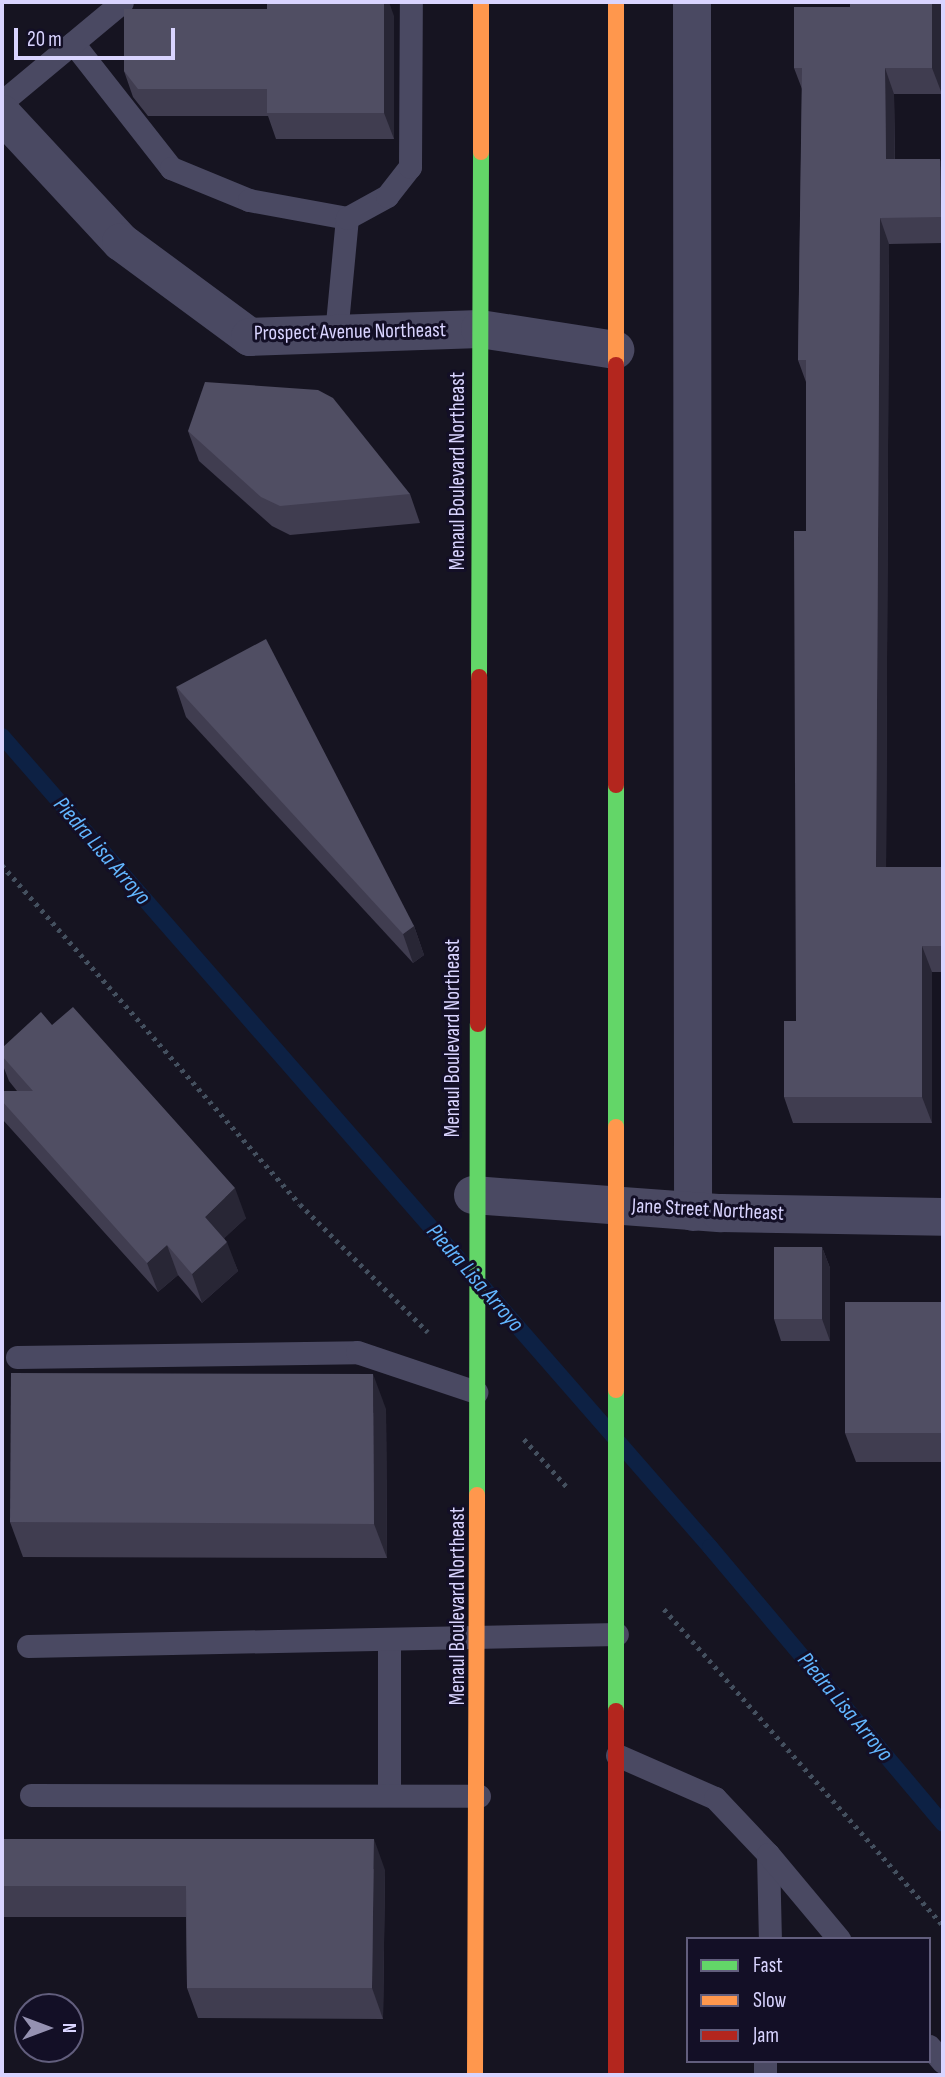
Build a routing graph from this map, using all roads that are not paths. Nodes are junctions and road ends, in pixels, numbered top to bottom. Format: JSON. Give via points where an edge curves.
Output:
{"nodes":[{"id":1,"x":122,"y":2,"type":"edge"},
{"id":2,"x":411,"y":2,"type":"edge"},
{"id":3,"x":481,"y":2,"type":"edge"},
{"id":4,"x":616,"y":2,"type":"edge"},
{"id":5,"x":692,"y":2,"type":"edge"},
{"id":6,"x":73,"y":43,"type":"junction"},
{"id":7,"x":2,"y":102,"type":"edge"},
{"id":8,"x":2,"y":114,"type":"edge"},
{"id":9,"x":347,"y":218,"type":"junction"},
{"id":10,"x":480,"y":329,"type":"junction"},
{"id":11,"x":336,"y":334,"type":"junction"},
{"id":12,"x":615,"y":350,"type":"junction"},
{"id":13,"x":473,"y":1195,"type":"junction"},
{"id":14,"x":614,"y":1205,"type":"junction"},
{"id":15,"x":693,"y":1212,"type":"junction"},
{"id":16,"x":943,"y":1217,"type":"edge"},
{"id":17,"x":17,"y":1357,"type":"dead end"},
{"id":18,"x":475,"y":1392,"type":"junction"},
{"id":19,"x":617,"y":1634,"type":"junction"},
{"id":20,"x":481,"y":1638,"type":"junction"},
{"id":21,"x":389,"y":1640,"type":"junction"},
{"id":22,"x":28,"y":1646,"type":"dead end"},
{"id":23,"x":617,"y":1755,"type":"junction"},
{"id":24,"x":31,"y":1795,"type":"dead end"},
{"id":25,"x":389,"y":1795,"type":"junction"},
{"id":26,"x":479,"y":1796,"type":"junction"},
{"id":27,"x":768,"y":1854,"type":"junction"},
{"id":28,"x":771,"y":1934,"type":"edge"},
{"id":29,"x":837,"y":1937,"type":"edge"},
{"id":30,"x":931,"y":2048,"type":"edge"},
{"id":31,"x":943,"y":2062,"type":"edge"},
{"id":32,"x":475,"y":2075,"type":"edge"},
{"id":33,"x":616,"y":2075,"type":"edge"}],
"edges":[{"from":1,"to":6,"type":"lane"},
{"from":2,"to":9,"type":"lane","via":[[410,167],[387,196]]},
{"from":3,"to":10,"type":"main road","name":"Menaul Boulevard Northeast"},
{"from":4,"to":12,"type":"main road"},
{"from":5,"to":15,"type":"street"},
{"from":6,"to":7,"type":"lane"},
{"from":6,"to":9,"type":"lane","via":[[171,168],[249,201]]},
{"from":8,"to":11,"type":"street","name":"Prospect Avenue Northeast","via":[[121,242],[250,337]]},
{"from":9,"to":11,"type":"lane"},
{"from":10,"to":11,"type":"street","name":"Prospect Avenue Northeast"},
{"from":10,"to":12,"type":"street","name":"Prospect Avenue Northeast"},
{"from":10,"to":13,"type":"main road","name":"Menaul Boulevard Northeast"},
{"from":12,"to":14,"type":"main road"},
{"from":13,"to":14,"type":"street","name":"Jane Street Northeast"},
{"from":13,"to":18,"type":"main road","name":"Menaul Boulevard Northeast"},
{"from":14,"to":15,"type":"street","name":"Jane Street Northeast"},
{"from":14,"to":19,"type":"main road"},
{"from":15,"to":16,"type":"street","name":"Jane Street Northeast"},
{"from":17,"to":18,"type":"lane","via":[[357,1352]]},
{"from":18,"to":20,"type":"main road","name":"Menaul Boulevard Northeast"},
{"from":19,"to":20,"type":"lane"},
{"from":19,"to":23,"type":"main road"},
{"from":20,"to":21,"type":"lane"},
{"from":20,"to":26,"type":"main road","name":"Menaul Boulevard Northeast"},
{"from":21,"to":22,"type":"lane"},
{"from":21,"to":25,"type":"lane"},
{"from":23,"to":27,"type":"lane","via":[[715,1798]]},
{"from":23,"to":33,"type":"main road"},
{"from":24,"to":25,"type":"lane"},
{"from":25,"to":26,"type":"lane"},
{"from":26,"to":32,"type":"main road","name":"Menaul Boulevard Northeast"},
{"from":27,"to":28,"type":"lane"},
{"from":27,"to":29,"type":"lane"},
{"from":30,"to":31,"type":"lane"}]}
